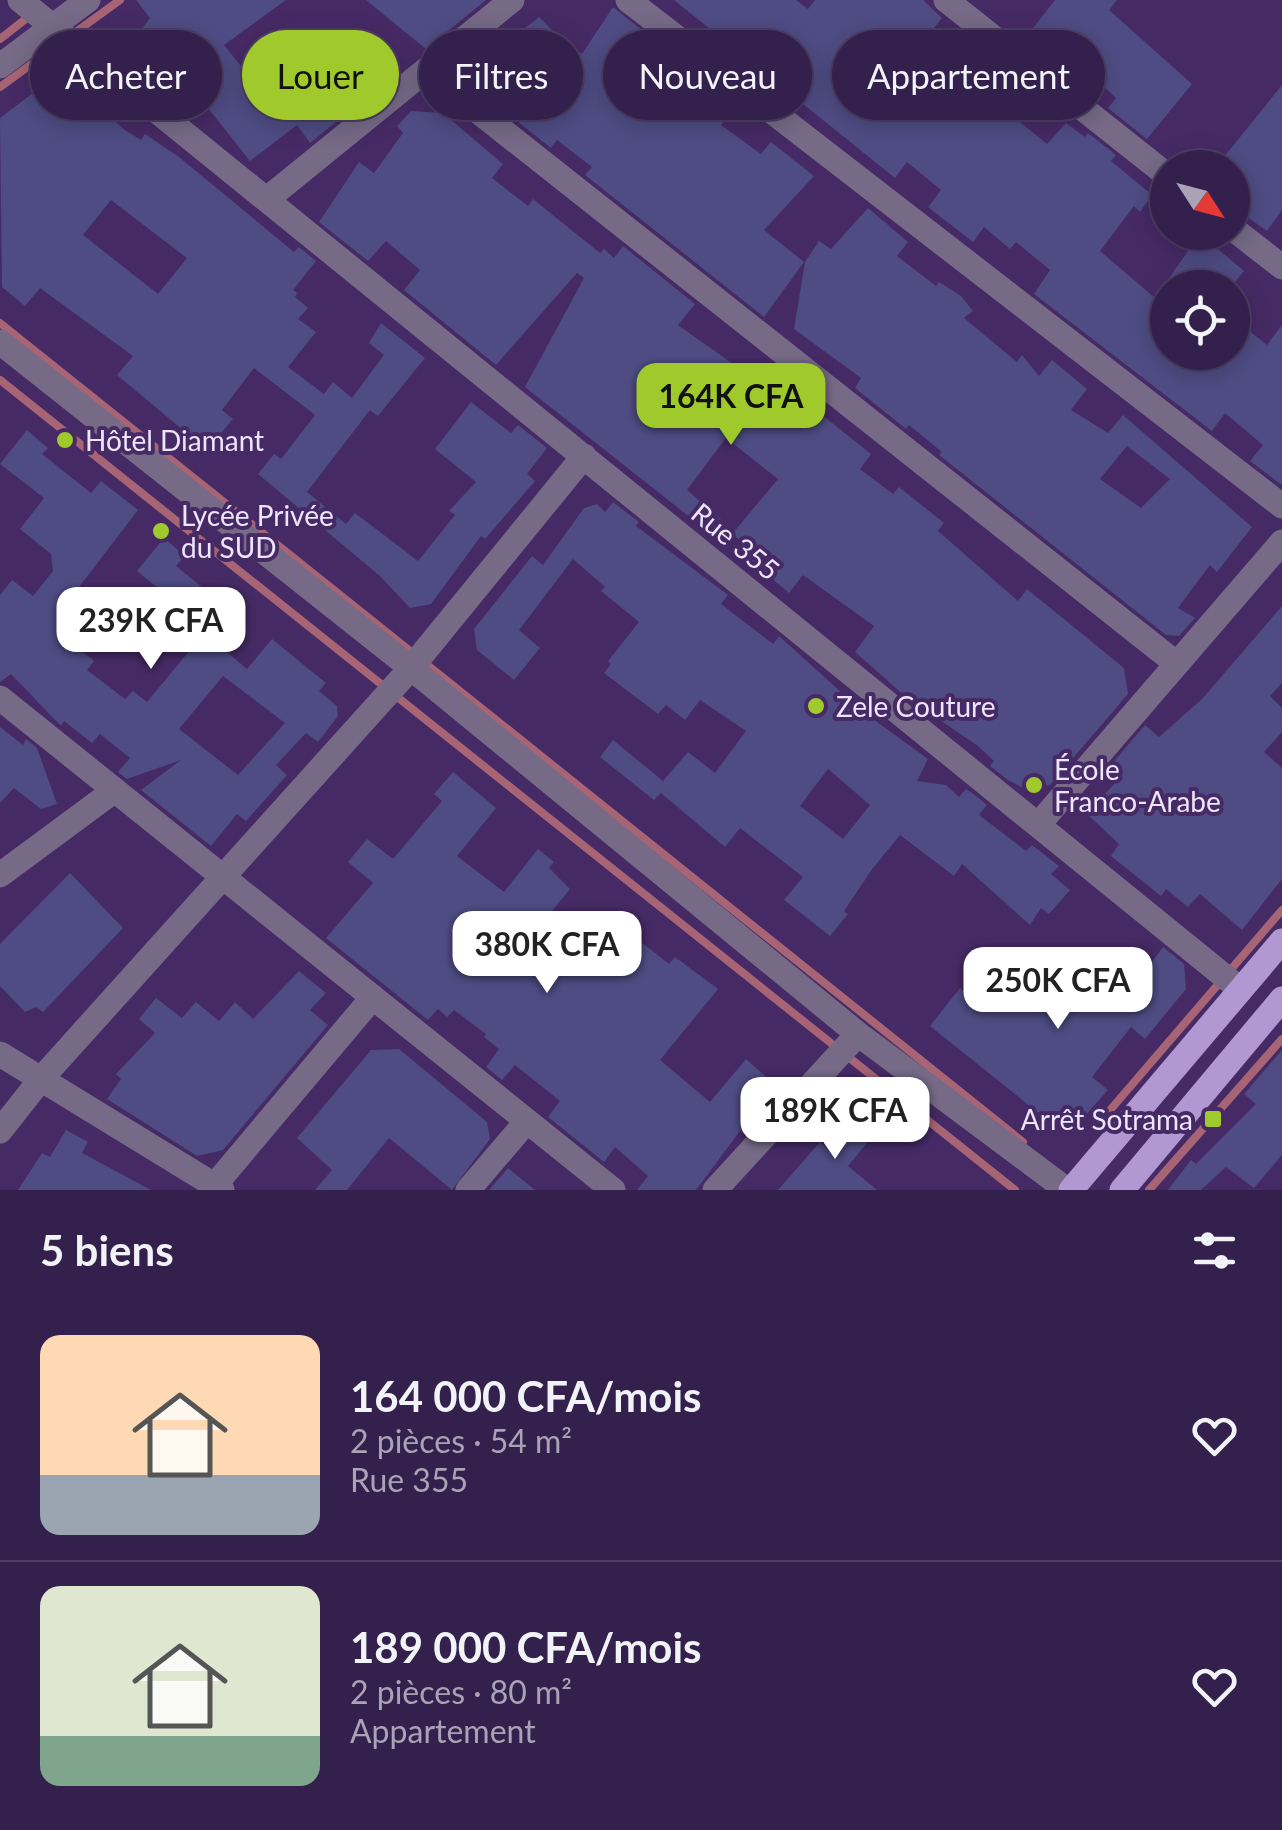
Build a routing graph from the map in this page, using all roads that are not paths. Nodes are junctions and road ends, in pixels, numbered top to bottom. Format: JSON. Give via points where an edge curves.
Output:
{"nodes":[{"id":1,"x":20,"y":0,"type":"edge"},
{"id":2,"x":88,"y":0,"type":"edge"},
{"id":3,"x":512,"y":0,"type":"edge"},
{"id":4,"x":628,"y":0,"type":"edge"},
{"id":5,"x":946,"y":0,"type":"edge"},
{"id":6,"x":54,"y":26,"type":"junction"},
{"id":7,"x":475,"y":30,"type":"edge"},
{"id":8,"x":0,"y":66,"type":"edge"},
{"id":9,"x":419,"y":76,"type":"edge"},
{"id":10,"x":489,"y":120,"type":"edge"},
{"id":11,"x":1150,"y":162,"type":"edge"},
{"id":12,"x":266,"y":199,"type":"junction"},
{"id":13,"x":1250,"y":242,"type":"edge"},
{"id":14,"x":1282,"y":267,"type":"edge"},
{"id":15,"x":0,"y":342,"type":"edge"},
{"id":16,"x":584,"y":456,"type":"junction"},
{"id":17,"x":1282,"y":506,"type":"edge"},
{"id":18,"x":1282,"y":542,"type":"edge"},
{"id":19,"x":1177,"y":664,"type":"junction"},
{"id":20,"x":411,"y":668,"type":"junction"},
{"id":21,"x":0,"y":698,"type":"edge"},
{"id":22,"x":115,"y":790,"type":"junction"},
{"id":23,"x":1038,"y":825,"type":"junction"},
{"id":24,"x":0,"y":876,"type":"edge"},
{"id":25,"x":223,"y":877,"type":"junction"},
{"id":26,"x":1282,"y":941,"type":"edge"},
{"id":27,"x":1240,"y":989,"type":"junction"},
{"id":28,"x":372,"y":997,"type":"junction"},
{"id":29,"x":1282,"y":1000,"type":"edge"},
{"id":30,"x":858,"y":1034,"type":"junction"},
{"id":31,"x":0,"y":1054,"type":"edge"},
{"id":32,"x":41,"y":1079,"type":"junction"},
{"id":33,"x":527,"y":1121,"type":"junction"},
{"id":34,"x":0,"y":1131,"type":"edge"},
{"id":35,"x":218,"y":1188,"type":"edge"},
{"id":36,"x":468,"y":1190,"type":"edge"},
{"id":37,"x":612,"y":1190,"type":"edge"},
{"id":38,"x":716,"y":1190,"type":"edge"},
{"id":39,"x":1069,"y":1190,"type":"edge"},
{"id":40,"x":1122,"y":1190,"type":"edge"}],
"edges":[{"from":1,"to":6,"type":"street","name":"Rue 355"},
{"from":2,"to":6,"type":"street"},
{"from":3,"to":7,"type":"street"},
{"from":4,"to":17,"type":"street"},
{"from":5,"to":11,"type":"street"},
{"from":6,"to":8,"type":"street"},
{"from":6,"to":12,"type":"street","name":"Rue 355"},
{"from":9,"to":12,"type":"street"},
{"from":10,"to":19,"type":"street"},
{"from":12,"to":16,"type":"street","name":"Rue 355"},
{"from":13,"to":14,"type":"street"},
{"from":15,"to":20,"type":"street"},
{"from":16,"to":20,"type":"street"},
{"from":16,"to":23,"type":"street","name":"Rue 355"},
{"from":18,"to":19,"type":"street"},
{"from":19,"to":23,"type":"street"},
{"from":20,"to":25,"type":"street"},
{"from":20,"to":30,"type":"street"},
{"from":21,"to":22,"type":"street"},
{"from":22,"to":24,"type":"street"},
{"from":22,"to":25,"type":"street"},
{"from":23,"to":27,"type":"street","name":"Rue 355"},
{"from":25,"to":28,"type":"street"},
{"from":25,"to":32,"type":"street"},
{"from":26,"to":27,"type":"main road"},
{"from":27,"to":39,"type":"main road"},
{"from":28,"to":33,"type":"street"},
{"from":28,"to":35,"type":"street"},
{"from":29,"to":40,"type":"main road"},
{"from":30,"to":38,"type":"street"},
{"from":30,"to":39,"type":"street"},
{"from":31,"to":32,"type":"street"},
{"from":32,"to":34,"type":"street"},
{"from":32,"to":35,"type":"street"},
{"from":33,"to":36,"type":"street"},
{"from":33,"to":37,"type":"street"}]}
